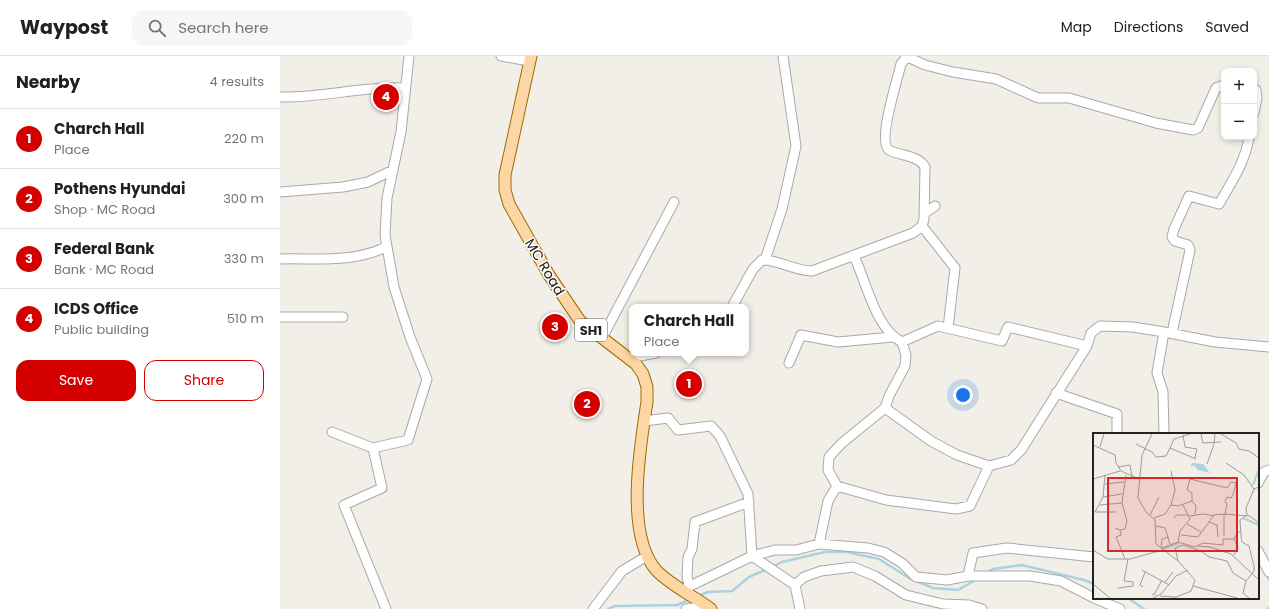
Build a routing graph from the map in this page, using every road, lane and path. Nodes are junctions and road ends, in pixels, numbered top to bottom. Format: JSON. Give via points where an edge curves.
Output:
{"nodes":[{"id":1,"x":409,"y":56,"type":"edge"},
{"id":2,"x":501,"y":56,"type":"edge"},
{"id":3,"x":783,"y":56,"type":"edge"},
{"id":4,"x":530,"y":58,"type":"edge"},
{"id":5,"x":1221,"y":86,"type":"edge"},
{"id":6,"x":405,"y":88,"type":"junction"},
{"id":7,"x":280,"y":97,"type":"edge"},
{"id":8,"x":1248,"y":140,"type":"edge"},
{"id":9,"x":393,"y":170,"type":"junction"},
{"id":10,"x":280,"y":192,"type":"edge"},
{"id":11,"x":674,"y":202,"type":"dead end"},
{"id":12,"x":935,"y":206,"type":"dead end"},
{"id":13,"x":925,"y":213,"type":"junction"},
{"id":14,"x":922,"y":226,"type":"junction"},
{"id":15,"x":386,"y":247,"type":"junction"},
{"id":16,"x":854,"y":256,"type":"junction"},
{"id":17,"x":280,"y":259,"type":"edge"},
{"id":18,"x":765,"y":260,"type":"junction"},
{"id":19,"x":734,"y":304,"type":"edge"},
{"id":20,"x":280,"y":316,"type":"edge"},
{"id":21,"x":344,"y":317,"type":"dead end"},
{"id":22,"x":948,"y":328,"type":"junction"},
{"id":23,"x":1168,"y":333,"type":"junction"},
{"id":24,"x":893,"y":337,"type":"junction"},
{"id":25,"x":602,"y":338,"type":"junction"},
{"id":26,"x":902,"y":342,"type":"junction"},
{"id":27,"x":1087,"y":346,"type":"junction"},
{"id":28,"x":1269,"y":347,"type":"edge"},
{"id":29,"x":640,"y":356,"type":"edge"},
{"id":30,"x":629,"y":358,"type":"junction"},
{"id":31,"x":788,"y":363,"type":"dead end"},
{"id":32,"x":1056,"y":393,"type":"junction"},
{"id":33,"x":885,"y":408,"type":"junction"},
{"id":34,"x":644,"y":421,"type":"junction"},
{"id":35,"x":332,"y":432,"type":"dead end"},
{"id":36,"x":1117,"y":433,"type":"edge"},
{"id":37,"x":1164,"y":433,"type":"edge"},
{"id":38,"x":373,"y":448,"type":"junction"},
{"id":39,"x":989,"y":466,"type":"junction"},
{"id":40,"x":1269,"y":470,"type":"edge"},
{"id":41,"x":1259,"y":481,"type":"edge"},
{"id":42,"x":837,"y":486,"type":"junction"},
{"id":43,"x":748,"y":502,"type":"junction"},
{"id":44,"x":818,"y":544,"type":"junction"},
{"id":45,"x":1259,"y":553,"type":"edge"},
{"id":46,"x":647,"y":556,"type":"junction"},
{"id":47,"x":752,"y":556,"type":"junction"},
{"id":48,"x":1093,"y":557,"type":"edge"},
{"id":49,"x":1269,"y":572,"type":"edge"},
{"id":50,"x":968,"y":576,"type":"junction"},
{"id":51,"x":795,"y":586,"type":"junction"},
{"id":52,"x":686,"y":588,"type":"junction"},
{"id":53,"x":1093,"y":597,"type":"edge"},
{"id":54,"x":1096,"y":599,"type":"edge"},
{"id":55,"x":706,"y":607,"type":"edge"},
{"id":56,"x":386,"y":609,"type":"edge"},
{"id":57,"x":592,"y":609,"type":"edge"},
{"id":58,"x":686,"y":609,"type":"edge"},
{"id":59,"x":800,"y":609,"type":"edge"},
{"id":60,"x":982,"y":609,"type":"edge"},
{"id":61,"x":1120,"y":609,"type":"edge"}],
"edges":[{"from":1,"to":6,"type":"street"},
{"from":2,"to":4,"type":"street"},
{"from":3,"to":18,"type":"street","via":[[796,146],[782,209]]},
{"from":4,"to":25,"type":"main road","name":"MC Road","number":"SH1","via":[[505,175],[508,204],[572,312]]},
{"from":5,"to":13,"type":"street","via":[[1216,88],[1198,128],[1193,130],[1156,124],[1069,98],[1038,98],[996,79],[953,72],[925,65],[910,58],[905,59],[901,64],[887,121],[885,144],[889,150],[913,158],[925,167]]},
{"from":6,"to":7,"type":"street","via":[[374,88]]},
{"from":6,"to":9,"type":"street","via":[[401,132]]},
{"from":8,"to":23,"type":"street","via":[[1239,170],[1219,204],[1189,196],[1174,229],[1172,237],[1175,241],[1188,245],[1190,250]]},
{"from":9,"to":10,"type":"street","via":[[368,182],[350,186]]},
{"from":9,"to":15,"type":"street","via":[[386,212]]},
{"from":11,"to":25,"type":"street"},
{"from":12,"to":13,"type":"street"},
{"from":13,"to":14,"type":"street"},
{"from":14,"to":16,"type":"street","via":[[913,233]]},
{"from":14,"to":22,"type":"street","via":[[955,268]]},
{"from":15,"to":17,"type":"street","via":[[348,258]]},
{"from":15,"to":38,"type":"street","via":[[394,287],[410,337],[428,379],[408,440]]},
{"from":16,"to":18,"type":"street","via":[[812,271],[796,270]]},
{"from":16,"to":24,"type":"street","via":[[884,324]]},
{"from":18,"to":19,"type":"street","via":[[753,269]]},
{"from":20,"to":21,"type":"street"},
{"from":22,"to":26,"type":"street","via":[[938,326]]},
{"from":22,"to":27,"type":"street","via":[[1002,342],[1008,327]]},
{"from":23,"to":27,"type":"street","via":[[1133,327],[1100,326],[1091,333]]},
{"from":23,"to":28,"type":"street","via":[[1215,342]]},
{"from":23,"to":37,"type":"street","via":[[1157,373],[1163,392]]},
{"from":24,"to":26,"type":"street"},
{"from":24,"to":31,"type":"street","via":[[838,342],[801,335]]},
{"from":25,"to":30,"type":"main road","name":"MC Road","number":"SH1"},
{"from":26,"to":33,"type":"street","via":[[906,355],[905,366]]},
{"from":27,"to":32,"type":"street"},
{"from":29,"to":30,"type":"street"},
{"from":30,"to":34,"type":"main road","name":"MC Road","number":"SH1","via":[[643,374],[647,387]]},
{"from":32,"to":36,"type":"street","via":[[1116,414]]},
{"from":32,"to":39,"type":"street","via":[[1021,450],[1011,460]]},
{"from":33,"to":39,"type":"street","via":[[950,452]]},
{"from":33,"to":42,"type":"street","via":[[829,456],[828,470]]},
{"from":34,"to":43,"type":"street","via":[[668,418],[678,430],[711,426],[720,436],[738,471],[748,494]]},
{"from":34,"to":46,"type":"main road","name":"MC Road","number":"SH1","via":[[637,511],[640,535]]},
{"from":35,"to":38,"type":"street"},
{"from":38,"to":56,"type":"street","via":[[382,488],[344,505]]},
{"from":39,"to":42,"type":"street","via":[[972,503],[956,509],[886,500]]},
{"from":40,"to":41,"type":"street","via":[[1264,472]]},
{"from":42,"to":44,"type":"street","via":[[828,500]]},
{"from":43,"to":47,"type":"street"},
{"from":43,"to":52,"type":"street","via":[[695,522],[692,549],[688,557]]},
{"from":44,"to":47,"type":"street"},
{"from":44,"to":50,"type":"street","via":[[868,548],[884,552],[916,576],[947,580]]},
{"from":45,"to":49,"type":"street"},
{"from":46,"to":52,"type":"main road","name":"MC Road","number":"SH1","via":[[657,571]]},
{"from":46,"to":57,"type":"street","via":[[622,571]]},
{"from":47,"to":51,"type":"street"},
{"from":47,"to":52,"type":"street"},
{"from":48,"to":50,"type":"street","via":[[1007,548],[973,553]]},
{"from":50,"to":53,"type":"street","via":[[1030,576],[1061,581]]},
{"from":51,"to":59,"type":"street"},
{"from":51,"to":60,"type":"street","via":[[804,577],[821,571],[853,567],[875,576],[906,595],[943,604],[969,605]]},
{"from":52,"to":55,"type":"main road","name":"MC Road","number":"SH1"},
{"from":54,"to":61,"type":"street"},
{"from":55,"to":58,"type":"street"}]}
